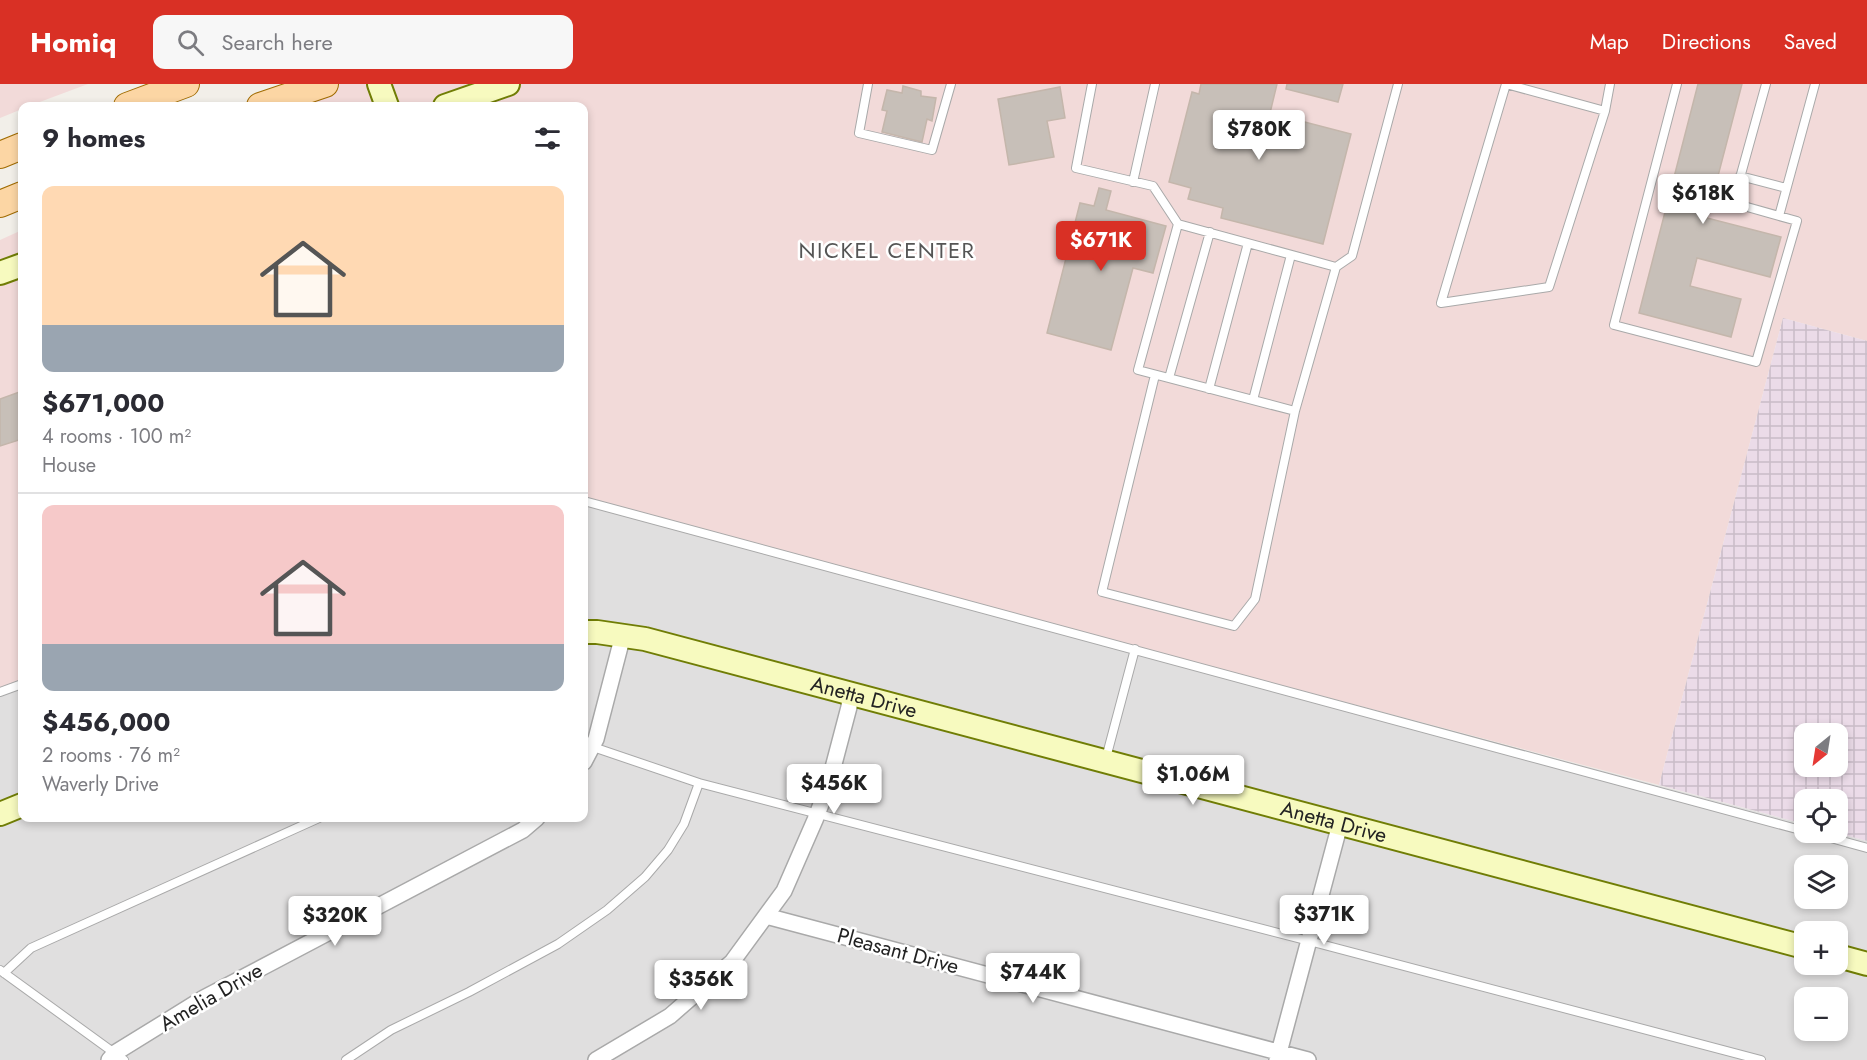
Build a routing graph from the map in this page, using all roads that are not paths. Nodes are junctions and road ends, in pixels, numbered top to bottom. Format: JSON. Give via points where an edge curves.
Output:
{"nodes":[{"id":1,"x":186,"y":84,"type":"edge"},
{"id":2,"x":325,"y":84,"type":"edge"},
{"id":3,"x":379,"y":84,"type":"edge"},
{"id":4,"x":508,"y":84,"type":"edge"},
{"id":5,"x":868,"y":84,"type":"edge"},
{"id":6,"x":951,"y":84,"type":"edge"},
{"id":7,"x":1092,"y":84,"type":"edge"},
{"id":8,"x":1155,"y":84,"type":"edge"},
{"id":9,"x":1398,"y":84,"type":"edge"},
{"id":10,"x":1506,"y":84,"type":"edge"},
{"id":11,"x":1610,"y":84,"type":"edge"},
{"id":12,"x":1677,"y":84,"type":"edge"},
{"id":13,"x":1766,"y":84,"type":"edge"},
{"id":14,"x":1815,"y":84,"type":"edge"},
{"id":15,"x":154,"y":90,"type":"edge"},
{"id":16,"x":134,"y":102,"type":"edge"},
{"id":17,"x":272,"y":102,"type":"edge"},
{"id":18,"x":386,"y":102,"type":"edge"},
{"id":19,"x":456,"y":102,"type":"edge"},
{"id":20,"x":1605,"y":111,"type":"junction"},
{"id":21,"x":18,"y":148,"type":"edge"},
{"id":22,"x":0,"y":155,"type":"edge"},
{"id":23,"x":1740,"y":176,"type":"junction"},
{"id":24,"x":1133,"y":182,"type":"junction"},
{"id":25,"x":1786,"y":188,"type":"junction"},
{"id":26,"x":18,"y":197,"type":"edge"},
{"id":27,"x":0,"y":204,"type":"edge"},
{"id":28,"x":1779,"y":216,"type":"junction"},
{"id":29,"x":1178,"y":224,"type":"junction"},
{"id":30,"x":1210,"y":232,"type":"junction"},
{"id":31,"x":1248,"y":243,"type":"junction"},
{"id":32,"x":1291,"y":255,"type":"junction"},
{"id":33,"x":18,"y":266,"type":"edge"},
{"id":34,"x":1336,"y":267,"type":"junction"},
{"id":35,"x":0,"y":273,"type":"edge"},
{"id":36,"x":1155,"y":375,"type":"junction"},
{"id":37,"x":1169,"y":378,"type":"junction"},
{"id":38,"x":1209,"y":389,"type":"junction"},
{"id":39,"x":1253,"y":400,"type":"junction"},
{"id":40,"x":1295,"y":411,"type":"junction"},
{"id":41,"x":588,"y":502,"type":"edge"},
{"id":42,"x":588,"y":632,"type":"edge"},
{"id":43,"x":623,"y":636,"type":"junction"},
{"id":44,"x":1135,"y":649,"type":"junction"},
{"id":45,"x":18,"y":685,"type":"edge"},
{"id":46,"x":0,"y":692,"type":"edge"},
{"id":47,"x":850,"y":694,"type":"junction"},
{"id":48,"x":590,"y":744,"type":"edge"},
{"id":49,"x":1105,"y":762,"type":"junction"},
{"id":50,"x":699,"y":783,"type":"junction"},
{"id":51,"x":18,"y":807,"type":"edge"},
{"id":52,"x":0,"y":814,"type":"edge"},
{"id":53,"x":817,"y":814,"type":"junction"},
{"id":54,"x":310,"y":822,"type":"edge"},
{"id":55,"x":532,"y":822,"type":"edge"},
{"id":56,"x":1340,"y":824,"type":"junction"},
{"id":57,"x":1794,"y":828,"type":"edge"},
{"id":58,"x":1848,"y":843,"type":"edge"},
{"id":59,"x":1867,"y":848,"type":"edge"},
{"id":60,"x":766,"y":916,"type":"junction"},
{"id":61,"x":1309,"y":940,"type":"junction"},
{"id":62,"x":1794,"y":944,"type":"edge"},
{"id":63,"x":1848,"y":959,"type":"edge"},
{"id":64,"x":1867,"y":964,"type":"edge"},
{"id":65,"x":2,"y":971,"type":"edge"},
{"id":66,"x":1278,"y":1056,"type":"edge"},
{"id":67,"x":116,"y":1058,"type":"edge"},
{"id":68,"x":346,"y":1060,"type":"edge"},
{"id":69,"x":596,"y":1060,"type":"edge"},
{"id":70,"x":1308,"y":1060,"type":"edge"},
{"id":71,"x":1761,"y":1060,"type":"edge"}],
"edges":[{"from":1,"to":15,"type":"main road"},
{"from":2,"to":17,"type":"main road"},
{"from":3,"to":18,"type":"street"},
{"from":4,"to":19,"type":"street"},
{"from":5,"to":6,"type":"lane","via":[[859,133],[933,150]]},
{"from":7,"to":24,"type":"lane","via":[[1076,168]]},
{"from":8,"to":24,"type":"lane"},
{"from":9,"to":34,"type":"lane","via":[[1352,256]]},
{"from":10,"to":20,"type":"lane"},
{"from":10,"to":20,"type":"lane","via":[[1441,303],[1548,287]]},
{"from":11,"to":20,"type":"lane"},
{"from":12,"to":28,"type":"lane","via":[[1614,325],[1756,362],[1797,222]]},
{"from":13,"to":23,"type":"lane"},
{"from":14,"to":25,"type":"lane"},
{"from":15,"to":16,"type":"main road"},
{"from":21,"to":22,"type":"main road"},
{"from":23,"to":25,"type":"lane"},
{"from":23,"to":28,"type":"lane","via":[[1732,203]]},
{"from":24,"to":29,"type":"lane","via":[[1153,186]]},
{"from":25,"to":28,"type":"lane"},
{"from":26,"to":27,"type":"main road"},
{"from":29,"to":30,"type":"lane"},
{"from":29,"to":36,"type":"lane","via":[[1138,370]]},
{"from":30,"to":31,"type":"lane"},
{"from":30,"to":37,"type":"lane"},
{"from":31,"to":32,"type":"lane"},
{"from":31,"to":38,"type":"lane"},
{"from":32,"to":34,"type":"lane"},
{"from":32,"to":39,"type":"lane"},
{"from":33,"to":35,"type":"street"},
{"from":34,"to":40,"type":"lane"},
{"from":36,"to":37,"type":"lane"},
{"from":36,"to":40,"type":"lane","via":[[1102,592],[1146,604],[1234,626],[1255,599]]},
{"from":37,"to":38,"type":"lane"},
{"from":38,"to":39,"type":"lane"},
{"from":39,"to":40,"type":"lane"},
{"from":41,"to":44,"type":"lane"},
{"from":42,"to":43,"type":"street","name":"Anetta Drive"},
{"from":43,"to":47,"type":"street","name":"Anetta Drive"},
{"from":43,"to":48,"type":"street","via":[[596,739]]},
{"from":44,"to":49,"type":"lane"},
{"from":44,"to":57,"type":"lane"},
{"from":45,"to":46,"type":"lane"},
{"from":47,"to":49,"type":"street","name":"Anetta Drive"},
{"from":47,"to":53,"type":"street","via":[[829,783]]},
{"from":48,"to":50,"type":"lane"},
{"from":49,"to":56,"type":"street","name":"Anetta Drive"},
{"from":50,"to":53,"type":"lane"},
{"from":50,"to":68,"type":"lane","via":[[684,824],[668,850],[645,877],[607,910],[558,944],[391,1030]]},
{"from":51,"to":52,"type":"street"},
{"from":53,"to":60,"type":"street","via":[[784,891]]},
{"from":53,"to":61,"type":"lane"},
{"from":54,"to":65,"type":"lane","via":[[31,948]]},
{"from":55,"to":67,"type":"street","name":"Amelia Drive","via":[[204,998]]},
{"from":56,"to":61,"type":"street"},
{"from":56,"to":62,"type":"street","name":"Anetta Drive"},
{"from":58,"to":59,"type":"lane"},
{"from":60,"to":66,"type":"street","name":"Pleasant Drive"},
{"from":60,"to":69,"type":"street","via":[[732,962],[670,1016]]},
{"from":61,"to":66,"type":"street"},
{"from":61,"to":71,"type":"lane"},
{"from":63,"to":64,"type":"street"},
{"from":65,"to":67,"type":"lane"},
{"from":66,"to":70,"type":"street","name":"Pleasant Drive"}]}
